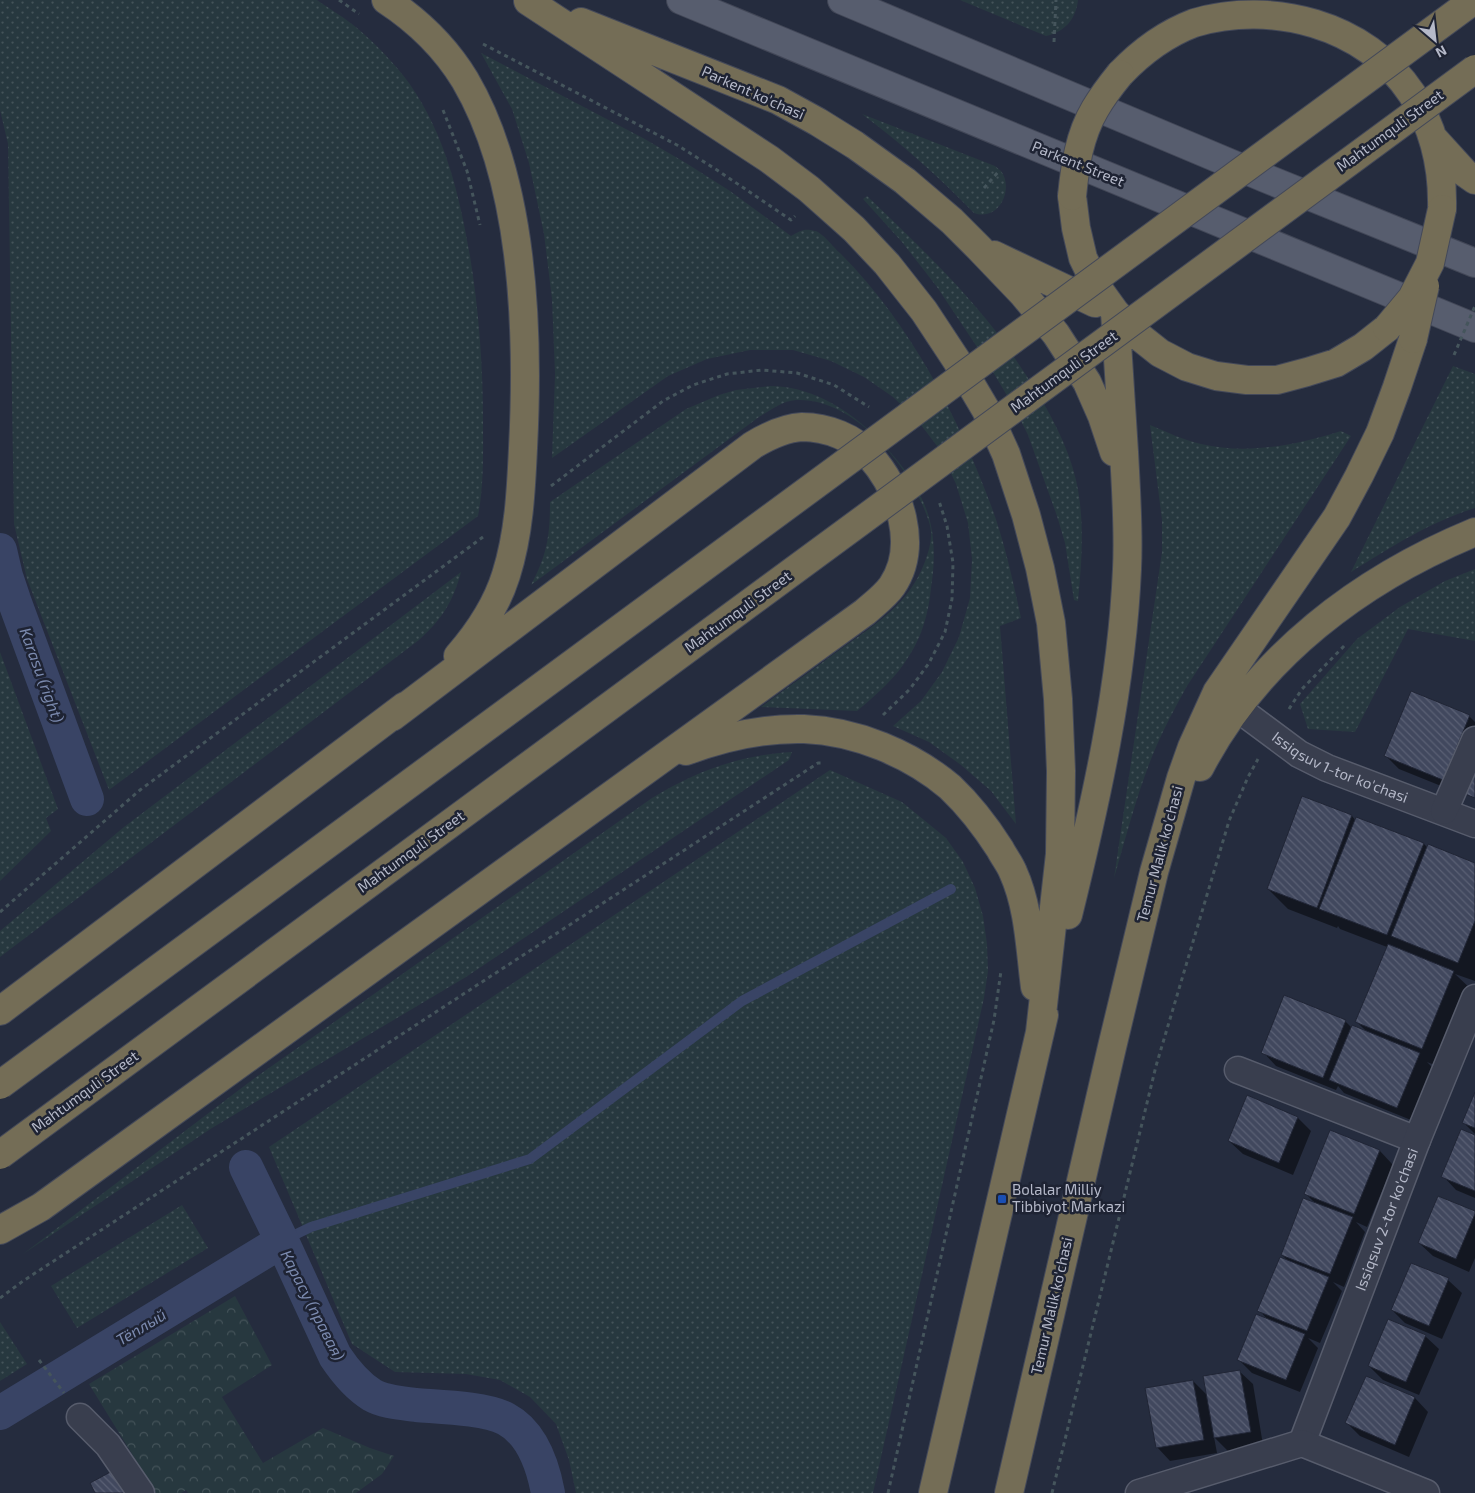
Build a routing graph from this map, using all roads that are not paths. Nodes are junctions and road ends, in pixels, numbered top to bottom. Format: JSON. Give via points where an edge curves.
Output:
{"nodes":[{"id":1,"x":386,"y":0,"type":"edge"},
{"id":2,"x":682,"y":0,"type":"edge"},
{"id":3,"x":842,"y":0,"type":"edge"},
{"id":4,"x":1218,"y":0,"type":"edge"},
{"id":5,"x":1474,"y":0,"type":"edge"},
{"id":6,"x":526,"y":1,"type":"edge"},
{"id":7,"x":1273,"y":6,"type":"edge"},
{"id":8,"x":1475,"y":68,"type":"edge"},
{"id":9,"x":1433,"y":139,"type":"junction"},
{"id":10,"x":1472,"y":172,"type":"edge"},
{"id":11,"x":1442,"y":209,"type":"junction"},
{"id":12,"x":979,"y":248,"type":"junction"},
{"id":13,"x":1430,"y":262,"type":"junction"},
{"id":14,"x":1475,"y":263,"type":"edge"},
{"id":15,"x":1115,"y":312,"type":"junction"},
{"id":16,"x":1475,"y":328,"type":"edge"},
{"id":17,"x":1127,"y":501,"type":"junction"},
{"id":18,"x":1475,"y":532,"type":"edge"},
{"id":19,"x":1227,"y":700,"type":"junction"},
{"id":20,"x":392,"y":717,"type":"junction"},
{"id":21,"x":1475,"y":740,"type":"edge"},
{"id":22,"x":646,"y":770,"type":"junction"},
{"id":23,"x":1444,"y":811,"type":"junction"},
{"id":24,"x":1475,"y":824,"type":"edge"},
{"id":25,"x":1475,"y":998,"type":"edge"},
{"id":26,"x":0,"y":1010,"type":"edge"},
{"id":27,"x":1040,"y":1032,"type":"junction"},
{"id":28,"x":1238,"y":1070,"type":"dead end"},
{"id":29,"x":0,"y":1084,"type":"edge"},
{"id":30,"x":1417,"y":1140,"type":"junction"},
{"id":31,"x":0,"y":1155,"type":"edge"},
{"id":32,"x":0,"y":1230,"type":"edge"},
{"id":33,"x":74,"y":1408,"type":"road end"},
{"id":34,"x":1302,"y":1443,"type":"junction"},
{"id":35,"x":141,"y":1493,"type":"edge"},
{"id":36,"x":933,"y":1493,"type":"edge"},
{"id":37,"x":1009,"y":1493,"type":"edge"},
{"id":38,"x":1139,"y":1493,"type":"edge"},
{"id":39,"x":1426,"y":1493,"type":"edge"}],
"edges":[{"from":1,"to":20,"type":"highway","via":[[428,33],[448,56],[465,80],[495,149],[514,225],[523,320],[525,405],[518,521],[506,577],[478,630],[460,654]]},
{"from":2,"to":16,"type":"main road","name":"Parkent Street"},
{"from":3,"to":14,"type":"main road"},
{"from":4,"to":7,"type":"highway"},
{"from":5,"to":29,"type":"highway","bridge":true},
{"from":6,"to":12,"type":"highway","name":"Parkent ko'chasi","via":[[778,100],[855,145],[905,181]]},
{"from":6,"to":27,"type":"highway","via":[[809,188],[887,264],[924,311],[986,410],[1009,463],[1040,568],[1051,623],[1058,699],[1060,854]]},
{"from":7,"to":9,"type":"highway","via":[[1336,29],[1378,56],[1412,94]]},
{"from":7,"to":15,"type":"highway","bridge":true,"via":[[1194,23],[1154,44],[1120,74],[1094,110],[1078,152],[1072,196],[1083,258]]},
{"from":8,"to":31,"type":"highway","name":"Mahtumquli Street","bridge":true},
{"from":9,"to":10,"type":"highway"},
{"from":9,"to":11,"type":"highway","via":[[1441,173]]},
{"from":10,"to":11,"type":"highway"},
{"from":11,"to":13,"type":"highway","bridge":true},
{"from":12,"to":15,"type":"highway"},
{"from":12,"to":17,"type":"highway","name":"Parkent ko'chasi","via":[[1051,327],[1087,382],[1116,457]]},
{"from":13,"to":15,"type":"highway","bridge":true,"via":[[1412,298],[1387,328],[1363,347],[1336,363],[1277,380],[1216,376],[1187,367],[1160,354]]},
{"from":13,"to":19,"type":"highway","bridge":true,"via":[[1413,338],[1380,433],[1337,517]]},
{"from":15,"to":17,"type":"highway"},
{"from":17,"to":27,"type":"highway","via":[[1128,567],[1111,715],[1097,794]]},
{"from":18,"to":19,"type":"highway","via":[[1384,577],[1325,618],[1270,668]]},
{"from":19,"to":23,"type":"street","name":"Issiqsuv 1-tor ko'chasi","via":[[1299,754],[1327,768]]},
{"from":19,"to":37,"type":"highway","name":"Temur Malik ko'chasi","via":[[1220,731],[1190,785],[1154,872]]},
{"from":20,"to":22,"type":"highway","via":[[753,445],[782,431],[802,428],[821,429],[854,442],[870,455],[883,473],[902,512],[904,552],[892,586],[865,612]]},
{"from":20,"to":26,"type":"highway"},
{"from":21,"to":23,"type":"street"},
{"from":22,"to":27,"type":"highway","via":[[671,757],[723,739],[749,733],[805,729],[854,737],[905,757],[928,772],[950,788],[984,825],[1013,871],[1024,903]]},
{"from":22,"to":32,"type":"highway","via":[[41,1208]]},
{"from":23,"to":24,"type":"street","name":"Issiqsuv 1-tor ko'chasi"},
{"from":25,"to":30,"type":"street","name":"Issiqsuv 2-tor ko'chasi"},
{"from":27,"to":36,"type":"highway"},
{"from":28,"to":30,"type":"street"},
{"from":30,"to":34,"type":"street","name":"Issiqsuv 2-tor ko'chasi"},
{"from":33,"to":35,"type":"street","via":[[108,1446]]},
{"from":34,"to":38,"type":"street"},
{"from":34,"to":39,"type":"street"}]}
